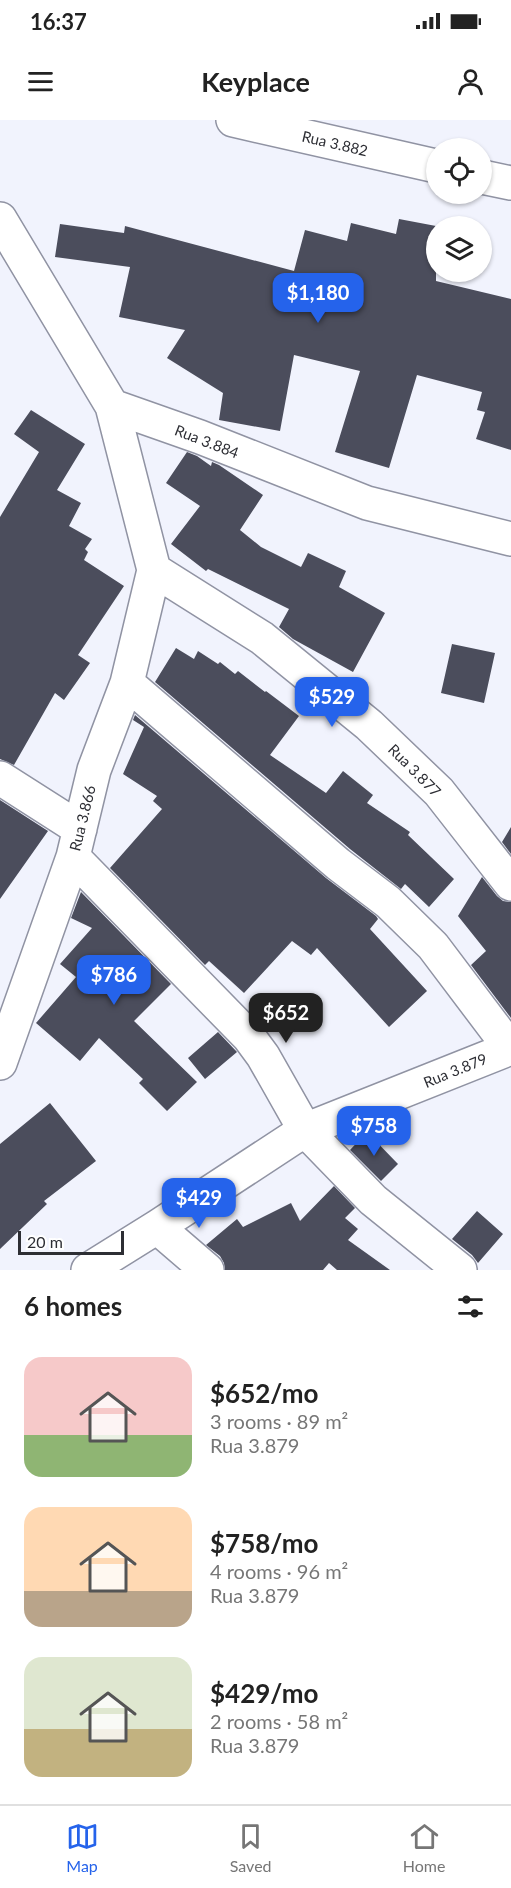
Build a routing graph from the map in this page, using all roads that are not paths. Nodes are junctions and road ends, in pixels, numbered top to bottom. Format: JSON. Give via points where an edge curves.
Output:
{"nodes":[{"id":1,"x":233,"y":120,"type":"edge"},
{"id":2,"x":426,"y":164,"type":"edge"},
{"id":3,"x":492,"y":179,"type":"edge"},
{"id":4,"x":511,"y":183,"type":"edge"},
{"id":5,"x":0,"y":219,"type":"edge"},
{"id":6,"x":112,"y":406,"type":"junction"},
{"id":7,"x":511,"y":539,"type":"edge"},
{"id":8,"x":154,"y":570,"type":"junction"},
{"id":9,"x":127,"y":683,"type":"junction"},
{"id":10,"x":0,"y":778,"type":"edge"},
{"id":11,"x":76,"y":843,"type":"junction"},
{"id":12,"x":511,"y":884,"type":"edge"},
{"id":13,"x":10,"y":1000,"type":"edge"},
{"id":14,"x":511,"y":1048,"type":"edge"},
{"id":15,"x":0,"y":1063,"type":"edge"},
{"id":16,"x":305,"y":1130,"type":"junction"},
{"id":17,"x":157,"y":1227,"type":"junction"},
{"id":18,"x":88,"y":1270,"type":"edge"},
{"id":19,"x":207,"y":1270,"type":"edge"},
{"id":20,"x":460,"y":1270,"type":"edge"}],
"edges":[{"from":1,"to":2,"type":"street","name":"Rua 3.882"},
{"from":3,"to":4,"type":"street"},
{"from":5,"to":6,"type":"street"},
{"from":6,"to":7,"type":"street","name":"Rua 3.884","via":[[367,503]]},
{"from":6,"to":8,"type":"street"},
{"from":8,"to":9,"type":"street","name":"Rua 3.866"},
{"from":8,"to":12,"type":"street","name":"Rua 3.877","via":[[262,638],[369,725],[439,792]]},
{"from":9,"to":11,"type":"street","name":"Rua 3.866","via":[[94,770]]},
{"from":9,"to":14,"type":"street","via":[[338,864],[388,902],[433,946]]},
{"from":10,"to":11,"type":"street"},
{"from":11,"to":13,"type":"street","name":"Rua 3.866"},
{"from":11,"to":16,"type":"street","via":[[249,1037]]},
{"from":13,"to":15,"type":"street","name":"Rua 3.866"},
{"from":14,"to":16,"type":"street","name":"Rua 3.879"},
{"from":16,"to":17,"type":"street","name":"Rua 3.879"},
{"from":16,"to":20,"type":"street","via":[[373,1200]]},
{"from":17,"to":18,"type":"street","name":"Rua 3.879"},
{"from":17,"to":19,"type":"street"}]}
